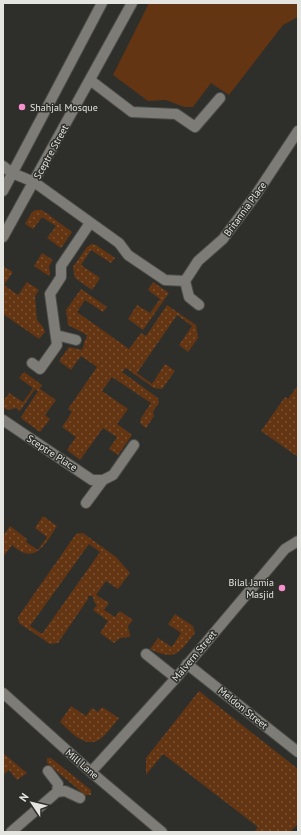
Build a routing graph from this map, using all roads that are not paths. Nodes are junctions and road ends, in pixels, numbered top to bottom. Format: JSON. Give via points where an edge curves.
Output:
{"nodes":[{"id":1,"x":102,"y":3,"type":"edge"},
{"id":2,"x":132,"y":3,"type":"edge"},
{"id":3,"x":90,"y":80,"type":"junction"},
{"id":4,"x":220,"y":98,"type":"dead end"},
{"id":5,"x":298,"y":131,"type":"edge"},
{"id":6,"x":3,"y":166,"type":"edge"},
{"id":7,"x":12,"y":173,"type":"junction"},
{"id":8,"x":34,"y":182,"type":"junction"},
{"id":9,"x":3,"y":191,"type":"edge"},
{"id":10,"x":90,"y":223,"type":"junction"},
{"id":11,"x":3,"y":237,"type":"edge"},
{"id":12,"x":185,"y":281,"type":"junction"},
{"id":13,"x":199,"y":305,"type":"dead end"},
{"id":14,"x":56,"y":335,"type":"junction"},
{"id":15,"x":76,"y":340,"type":"dead end"},
{"id":16,"x":32,"y":363,"type":"dead end"},
{"id":17,"x":3,"y":420,"type":"edge"},
{"id":18,"x":134,"y":445,"type":"dead end"},
{"id":19,"x":102,"y":480,"type":"junction"},
{"id":20,"x":86,"y":503,"type":"dead end"},
{"id":21,"x":298,"y":541,"type":"edge"},
{"id":22,"x":146,"y":654,"type":"dead end"},
{"id":23,"x":187,"y":664,"type":"junction"},
{"id":24,"x":176,"y":678,"type":"junction"},
{"id":25,"x":3,"y":694,"type":"edge"},
{"id":26,"x":298,"y":752,"type":"edge"},
{"id":27,"x":48,"y":771,"type":"dead end"},
{"id":28,"x":91,"y":772,"type":"junction"},
{"id":29,"x":57,"y":792,"type":"junction"},
{"id":30,"x":80,"y":798,"type":"dead end"},
{"id":31,"x":11,"y":832,"type":"edge"},
{"id":32,"x":162,"y":832,"type":"edge"}],
"edges":[{"from":1,"to":7,"type":"street"},
{"from":2,"to":3,"type":"street","name":"Sceptre Street"},
{"from":3,"to":4,"type":"street","via":[[132,112],[176,114],[195,127]]},
{"from":3,"to":8,"type":"street","name":"Sceptre Street"},
{"from":5,"to":12,"type":"street","name":"Britannia Place","via":[[223,239],[198,261]]},
{"from":6,"to":7,"type":"street"},
{"from":7,"to":8,"type":"street"},
{"from":7,"to":9,"type":"street"},
{"from":8,"to":10,"type":"street"},
{"from":8,"to":11,"type":"street","name":"Sceptre Street"},
{"from":10,"to":12,"type":"street","via":[[119,242],[128,255],[165,280]]},
{"from":10,"to":14,"type":"street","via":[[61,266],[61,277],[50,294]]},
{"from":12,"to":13,"type":"street","via":[[189,296]]},
{"from":14,"to":15,"type":"street"},
{"from":14,"to":16,"type":"street","via":[[57,345],[40,369]]},
{"from":17,"to":19,"type":"street","name":"Sceptre Place","via":[[92,480]]},
{"from":18,"to":19,"type":"street","via":[[113,475]]},
{"from":19,"to":20,"type":"street"},
{"from":21,"to":23,"type":"street","name":"Malvern Street","via":[[285,549]]},
{"from":22,"to":24,"type":"street"},
{"from":23,"to":24,"type":"street","name":"Malvern Street"},
{"from":23,"to":26,"type":"street","name":"Meldon Street"},
{"from":24,"to":28,"type":"street","name":"Malvern Street"},
{"from":25,"to":28,"type":"street","name":"Mill Lane"},
{"from":27,"to":29,"type":"street","via":[[58,784]]},
{"from":28,"to":32,"type":"street","name":"Mill Lane"},
{"from":29,"to":30,"type":"street","via":[[65,791]]},
{"from":29,"to":31,"type":"street"}]}
